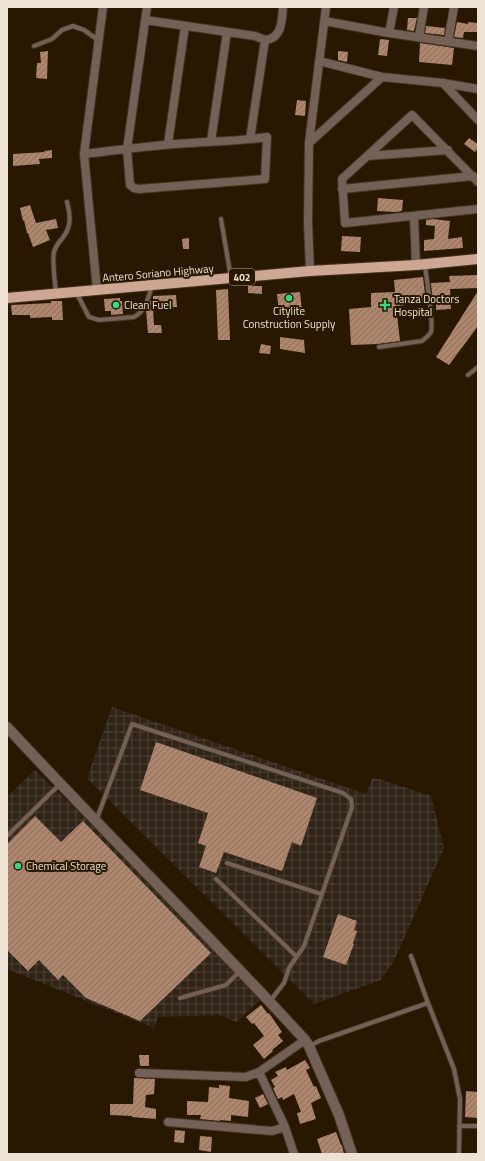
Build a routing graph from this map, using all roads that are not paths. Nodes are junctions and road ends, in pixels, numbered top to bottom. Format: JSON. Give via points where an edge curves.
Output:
{"nodes":[{"id":1,"x":103,"y":7,"type":"edge"},
{"id":2,"x":147,"y":7,"type":"edge"},
{"id":3,"x":283,"y":7,"type":"edge"},
{"id":4,"x":326,"y":7,"type":"edge"},
{"id":5,"x":394,"y":7,"type":"edge"},
{"id":6,"x":424,"y":7,"type":"edge"},
{"id":7,"x":454,"y":7,"type":"edge"},
{"id":8,"x":145,"y":20,"type":"junction"},
{"id":9,"x":324,"y":21,"type":"junction"},
{"id":10,"x":185,"y":26,"type":"junction"},
{"id":11,"x":227,"y":32,"type":"junction"},
{"id":12,"x":389,"y":33,"type":"junction"},
{"id":13,"x":419,"y":37,"type":"junction"},
{"id":14,"x":98,"y":40,"type":"junction"},
{"id":15,"x":266,"y":40,"type":"junction"},
{"id":16,"x":448,"y":42,"type":"junction"},
{"id":17,"x":478,"y":44,"type":"edge"},
{"id":18,"x":34,"y":46,"type":"dead end"},
{"id":19,"x":319,"y":61,"type":"junction"},
{"id":20,"x":382,"y":77,"type":"junction"},
{"id":21,"x":443,"y":83,"type":"junction"},
{"id":22,"x":478,"y":89,"type":"edge"},
{"id":23,"x":478,"y":120,"type":"edge"},
{"id":24,"x":250,"y":140,"type":"junction"},
{"id":25,"x":212,"y":141,"type":"junction"},
{"id":26,"x":309,"y":143,"type":"junction"},
{"id":27,"x":168,"y":144,"type":"junction"},
{"id":28,"x":127,"y":149,"type":"junction"},
{"id":29,"x":448,"y":150,"type":"junction"},
{"id":30,"x":84,"y":154,"type":"junction"},
{"id":31,"x":367,"y":156,"type":"junction"},
{"id":32,"x":475,"y":179,"type":"edge"},
{"id":33,"x":342,"y":189,"type":"junction"},
{"id":34,"x":67,"y":202,"type":"dead end"},
{"id":35,"x":478,"y":209,"type":"edge"},
{"id":36,"x":414,"y":216,"type":"junction"},
{"id":37,"x":221,"y":219,"type":"dead end"},
{"id":38,"x":478,"y":259,"type":"edge"},
{"id":39,"x":420,"y":264,"type":"junction"},
{"id":40,"x":310,"y":271,"type":"junction"},
{"id":41,"x":231,"y":278,"type":"junction"},
{"id":42,"x":152,"y":285,"type":"junction"},
{"id":43,"x":97,"y":290,"type":"junction"},
{"id":44,"x":76,"y":292,"type":"junction"},
{"id":45,"x":56,"y":293,"type":"junction"},
{"id":46,"x":7,"y":298,"type":"edge"},
{"id":47,"x":379,"y":347,"type":"dead end"},
{"id":48,"x":478,"y":367,"type":"edge"},
{"id":49,"x":468,"y":375,"type":"dead end"},
{"id":50,"x":7,"y":727,"type":"edge"},
{"id":51,"x":60,"y":784,"type":"junction"},
{"id":52,"x":96,"y":821,"type":"junction"},
{"id":53,"x":7,"y":836,"type":"edge"},
{"id":54,"x":227,"y":863,"type":"dead end"},
{"id":55,"x":216,"y":878,"type":"dead end"},
{"id":56,"x":322,"y":894,"type":"junction"},
{"id":57,"x":296,"y":956,"type":"junction"},
{"id":58,"x":411,"y":956,"type":"dead end"},
{"id":59,"x":241,"y":971,"type":"junction"},
{"id":60,"x":180,"y":998,"type":"dead end"},
{"id":61,"x":270,"y":1001,"type":"junction"},
{"id":62,"x":428,"y":1003,"type":"junction"},
{"id":63,"x":307,"y":1043,"type":"junction"},
{"id":64,"x":259,"y":1072,"type":"junction"},
{"id":65,"x":139,"y":1073,"type":"dead end"},
{"id":66,"x":168,"y":1122,"type":"dead end"},
{"id":67,"x":460,"y":1126,"type":"junction"},
{"id":68,"x":478,"y":1126,"type":"edge"},
{"id":69,"x":285,"y":1127,"type":"junction"},
{"id":70,"x":294,"y":1154,"type":"edge"},
{"id":71,"x":352,"y":1154,"type":"edge"},
{"id":72,"x":459,"y":1154,"type":"edge"}],
"edges":[{"from":1,"to":14,"type":"street"},
{"from":2,"to":8,"type":"street"},
{"from":3,"to":15,"type":"street","via":[[280,28],[271,40]]},
{"from":4,"to":9,"type":"street"},
{"from":5,"to":12,"type":"street"},
{"from":6,"to":13,"type":"street"},
{"from":7,"to":16,"type":"street"},
{"from":8,"to":10,"type":"street"},
{"from":8,"to":28,"type":"street"},
{"from":9,"to":12,"type":"street"},
{"from":9,"to":19,"type":"street"},
{"from":10,"to":11,"type":"street"},
{"from":10,"to":27,"type":"street"},
{"from":11,"to":15,"type":"street"},
{"from":11,"to":25,"type":"street"},
{"from":12,"to":13,"type":"street"},
{"from":13,"to":16,"type":"street"},
{"from":14,"to":18,"type":"lane","via":[[73,26]]},
{"from":14,"to":30,"type":"street"},
{"from":15,"to":24,"type":"street"},
{"from":16,"to":17,"type":"street"},
{"from":19,"to":20,"type":"street"},
{"from":19,"to":26,"type":"street"},
{"from":20,"to":21,"type":"street"},
{"from":20,"to":26,"type":"street"},
{"from":21,"to":22,"type":"street"},
{"from":21,"to":23,"type":"street"},
{"from":24,"to":25,"type":"street"},
{"from":24,"to":28,"type":"street","via":[[267,137],[265,179],[139,190],[130,185]]},
{"from":25,"to":27,"type":"street"},
{"from":26,"to":40,"type":"street"},
{"from":27,"to":28,"type":"street"},
{"from":28,"to":30,"type":"street"},
{"from":29,"to":31,"type":"street"},
{"from":29,"to":31,"type":"street","via":[[412,115]]},
{"from":29,"to":32,"type":"street"},
{"from":30,"to":43,"type":"street"},
{"from":31,"to":33,"type":"street","via":[[342,179]]},
{"from":32,"to":33,"type":"street"},
{"from":33,"to":36,"type":"street","via":[[345,223]]},
{"from":34,"to":45,"type":"lane","via":[[70,217],[68,228],[54,253]]},
{"from":35,"to":36,"type":"street"},
{"from":36,"to":39,"type":"street"},
{"from":37,"to":41,"type":"lane"},
{"from":38,"to":39,"type":"main road","name":"Antero Soriano Highway","number":"402"},
{"from":39,"to":40,"type":"main road","name":"Antero Soriano Highway","number":"402"},
{"from":39,"to":47,"type":"lane","via":[[430,309],[431,330],[422,341]]},
{"from":40,"to":41,"type":"main road","name":"Antero Soriano Highway","number":"402"},
{"from":41,"to":42,"type":"main road","name":"Antero Soriano Highway","number":"402"},
{"from":42,"to":43,"type":"main road","name":"Antero Soriano Highway","number":"402"},
{"from":42,"to":44,"type":"lane","via":[[144,309],[134,317],[100,320],[89,317]]},
{"from":43,"to":44,"type":"main road","name":"Antero Soriano Highway","number":"402"},
{"from":44,"to":45,"type":"main road","name":"Antero Soriano Highway","number":"402"},
{"from":45,"to":46,"type":"main road","name":"Antero Soriano Highway","number":"402"},
{"from":48,"to":49,"type":"lane"},
{"from":50,"to":51,"type":"street"},
{"from":51,"to":52,"type":"street"},
{"from":51,"to":53,"type":"lane"},
{"from":52,"to":56,"type":"lane","via":[[132,724],[343,793],[351,799],[352,807]]},
{"from":52,"to":59,"type":"street"},
{"from":54,"to":56,"type":"lane"},
{"from":55,"to":57,"type":"lane"},
{"from":56,"to":57,"type":"lane","via":[[304,946]]},
{"from":57,"to":61,"type":"lane","via":[[284,984]]},
{"from":58,"to":62,"type":"lane"},
{"from":59,"to":60,"type":"lane","via":[[226,985]]},
{"from":59,"to":61,"type":"street"},
{"from":61,"to":63,"type":"street"},
{"from":62,"to":63,"type":"lane"},
{"from":62,"to":67,"type":"lane","via":[[454,1069],[460,1099]]},
{"from":63,"to":64,"type":"street"},
{"from":63,"to":71,"type":"street","via":[[339,1115]]},
{"from":64,"to":65,"type":"street","via":[[246,1077]]},
{"from":64,"to":69,"type":"street"},
{"from":66,"to":69,"type":"street","via":[[272,1131]]},
{"from":67,"to":68,"type":"lane"},
{"from":67,"to":72,"type":"lane"},
{"from":69,"to":70,"type":"street"}]}
